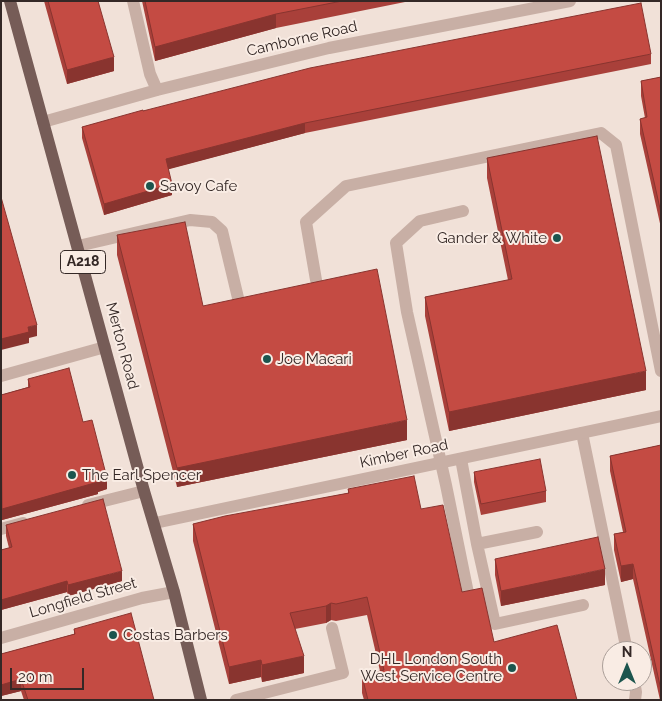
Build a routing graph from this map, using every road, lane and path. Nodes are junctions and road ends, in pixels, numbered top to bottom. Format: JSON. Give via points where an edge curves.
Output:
{"nodes":[{"id":1,"x":9,"y":1,"type":"edge"},
{"id":2,"x":133,"y":1,"type":"edge"},
{"id":3,"x":570,"y":1,"type":"edge"},
{"id":4,"x":1,"y":3,"type":"edge"},
{"id":5,"x":514,"y":6,"type":"edge"},
{"id":6,"x":157,"y":90,"type":"junction"},
{"id":7,"x":43,"y":122,"type":"junction"},
{"id":8,"x":463,"y":211,"type":"dead end"},
{"id":9,"x":78,"y":246,"type":"junction"},
{"id":10,"x":316,"y":280,"type":"edge"},
{"id":11,"x":239,"y":302,"type":"edge"},
{"id":12,"x":105,"y":347,"type":"junction"},
{"id":13,"x":661,"y":371,"type":"edge"},
{"id":14,"x":1,"y":376,"type":"edge"},
{"id":15,"x":661,"y":416,"type":"edge"},
{"id":16,"x":582,"y":433,"type":"junction"},
{"id":17,"x":461,"y":459,"type":"junction"},
{"id":18,"x":441,"y":464,"type":"junction"},
{"id":19,"x":144,"y":492,"type":"junction"},
{"id":20,"x":74,"y":509,"type":"edge"},
{"id":21,"x":38,"y":519,"type":"edge"},
{"id":22,"x":155,"y":523,"type":"junction"},
{"id":23,"x":1,"y":529,"type":"edge"},
{"id":24,"x":537,"y":532,"type":"dead end"},
{"id":25,"x":477,"y":544,"type":"junction"},
{"id":26,"x":174,"y":592,"type":"junction"},
{"id":27,"x":468,"y":593,"type":"edge"},
{"id":28,"x":583,"y":605,"type":"dead end"},
{"id":29,"x":332,"y":628,"type":"dead end"},
{"id":30,"x":1,"y":638,"type":"edge"},
{"id":31,"x":625,"y":641,"type":"edge"},
{"id":32,"x":202,"y":700,"type":"edge"},
{"id":33,"x":236,"y":700,"type":"edge"}],
"edges":[{"from":1,"to":4,"type":"street"},
{"from":1,"to":7,"type":"main road","name":"Merton Road","number":"A218"},
{"from":2,"to":6,"type":"street","via":[[150,74]]},
{"from":3,"to":5,"type":"street","name":"Camborne Road"},
{"from":5,"to":6,"type":"street","name":"Camborne Road"},
{"from":6,"to":7,"type":"street","name":"Camborne Road"},
{"from":7,"to":9,"type":"main road","name":"Merton Road","number":"A218"},
{"from":8,"to":18,"type":"street","via":[[420,221],[396,243],[407,312]]},
{"from":9,"to":11,"type":"street","via":[[190,220],[212,222],[222,231]]},
{"from":9,"to":12,"type":"main road","name":"Merton Road","number":"A218"},
{"from":10,"to":13,"type":"street","via":[[306,222],[346,186],[601,133],[616,145]]},
{"from":12,"to":14,"type":"street"},
{"from":12,"to":19,"type":"main road","name":"Merton Road","number":"A218"},
{"from":15,"to":16,"type":"street","name":"Kimber Road"},
{"from":16,"to":17,"type":"street","name":"Kimber Road"},
{"from":16,"to":31,"type":"street"},
{"from":17,"to":18,"type":"street","name":"Kimber Road"},
{"from":17,"to":25,"type":"street"},
{"from":18,"to":22,"type":"street","name":"Kimber Road"},
{"from":18,"to":27,"type":"street"},
{"from":19,"to":20,"type":"street"},
{"from":19,"to":22,"type":"main road","name":"Merton Road","number":"A218"},
{"from":21,"to":23,"type":"street"},
{"from":22,"to":26,"type":"main road","name":"Merton Road","number":"A218"},
{"from":24,"to":25,"type":"street"},
{"from":25,"to":28,"type":"street","via":[[495,624]]},
{"from":26,"to":30,"type":"street","name":"Longfield Street"},
{"from":26,"to":32,"type":"main road","name":"Merton Road","number":"A218"},
{"from":29,"to":33,"type":"street","via":[[343,673]]}]}
